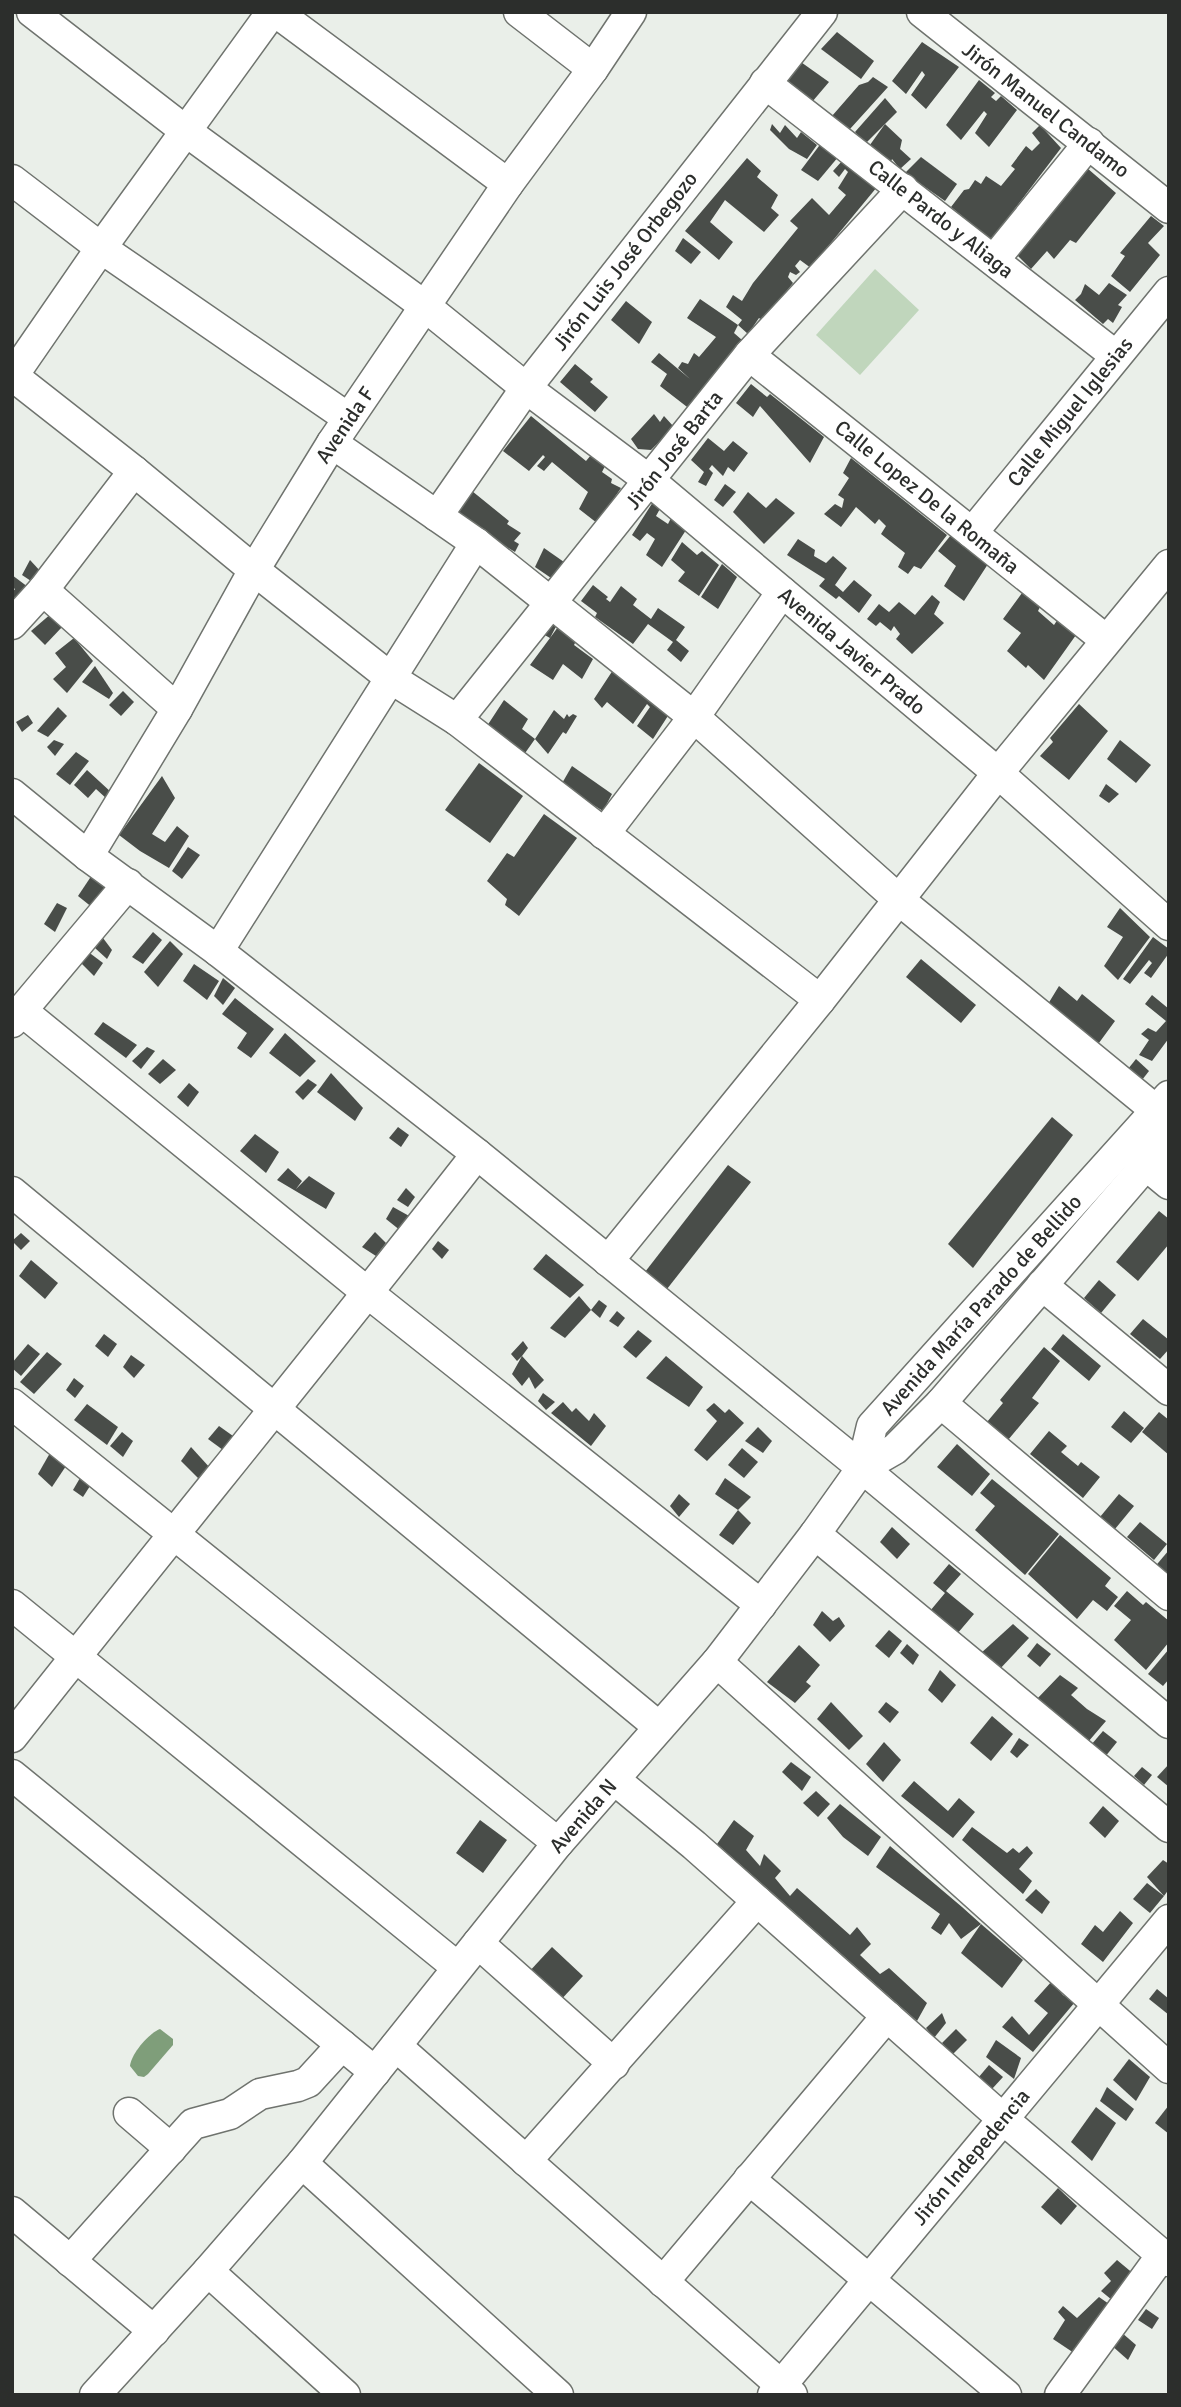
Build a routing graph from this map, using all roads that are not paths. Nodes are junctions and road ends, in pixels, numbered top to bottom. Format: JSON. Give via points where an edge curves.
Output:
{"nodes":[{"id":1,"x":32,"y":12,"type":"edge"},
{"id":2,"x":274,"y":12,"type":"edge"},
{"id":3,"x":519,"y":12,"type":"edge"},
{"id":4,"x":631,"y":12,"type":"edge"},
{"id":5,"x":822,"y":12,"type":"edge"},
{"id":6,"x":922,"y":12,"type":"edge"},
{"id":7,"x":593,"y":69,"type":"junction"},
{"id":8,"x":765,"y":83,"type":"junction"},
{"id":9,"x":187,"y":132,"type":"junction"},
{"id":10,"x":1089,"y":143,"type":"junction"},
{"id":11,"x":12,"y":180,"type":"edge"},
{"id":12,"x":508,"y":184,"type":"junction"},
{"id":13,"x":903,"y":189,"type":"junction"},
{"id":14,"x":1169,"y":208,"type":"edge"},
{"id":15,"x":101,"y":248,"type":"junction"},
{"id":16,"x":994,"y":260,"type":"junction"},
{"id":17,"x":1169,"y":292,"type":"edge"},
{"id":18,"x":426,"y":307,"type":"junction"},
{"id":19,"x":749,"y":355,"type":"junction"},
{"id":20,"x":1116,"y":356,"type":"junction"},
{"id":21,"x":13,"y":377,"type":"edge"},
{"id":22,"x":526,"y":387,"type":"junction"},
{"id":23,"x":340,"y":430,"type":"junction"},
{"id":24,"x":134,"y":471,"type":"junction"},
{"id":25,"x":650,"y":481,"type":"junction"},
{"id":26,"x":437,"y":516,"type":"junction"},
{"id":27,"x":972,"y":533,"type":"junction"},
{"id":28,"x":476,"y":543,"type":"junction"},
{"id":29,"x":1169,"y":565,"type":"edge"},
{"id":30,"x":254,"y":570,"type":"junction"},
{"id":31,"x":43,"y":590,"type":"junction"},
{"id":32,"x":782,"y":592,"type":"junction"},
{"id":33,"x":552,"y":602,"type":"junction"},
{"id":34,"x":12,"y":624,"type":"edge"},
{"id":35,"x":1106,"y":640,"type":"junction"},
{"id":36,"x":392,"y":679,"type":"junction"},
{"id":37,"x":177,"y":709,"type":"junction"},
{"id":38,"x":694,"y":717,"type":"junction"},
{"id":39,"x":457,"y":720,"type":"junction"},
{"id":40,"x":998,"y":773,"type":"junction"},
{"id":41,"x":18,"y":809,"type":"edge"},
{"id":42,"x":604,"y":834,"type":"junction"},
{"id":43,"x":88,"y":856,"type":"junction"},
{"id":44,"x":128,"y":884,"type":"junction"},
{"id":45,"x":898,"y":900,"type":"junction"},
{"id":46,"x":1169,"y":925,"type":"edge"},
{"id":47,"x":218,"y":951,"type":"junction"},
{"id":48,"x":820,"y":1000,"type":"junction"},
{"id":49,"x":17,"y":1017,"type":"edge"},
{"id":50,"x":1165,"y":1109,"type":"edge"},
{"id":51,"x":1169,"y":1138,"type":"edge"},
{"id":52,"x":477,"y":1154,"type":"junction"},
{"id":53,"x":1146,"y":1165,"type":"junction"},
{"id":54,"x":1169,"y":1184,"type":"edge"},
{"id":55,"x":12,"y":1192,"type":"edge"},
{"id":56,"x":608,"y":1261,"type":"junction"},
{"id":57,"x":1042,"y":1285,"type":"junction"},
{"id":58,"x":368,"y":1293,"type":"junction"},
{"id":59,"x":1169,"y":1390,"type":"edge"},
{"id":60,"x":941,"y":1403,"type":"junction"},
{"id":61,"x":12,"y":1404,"type":"edge"},
{"id":62,"x":274,"y":1407,"type":"junction"},
{"id":63,"x":862,"y":1468,"type":"junction"},
{"id":64,"x":174,"y":1532,"type":"junction"},
{"id":65,"x":815,"y":1534,"type":"junction"},
{"id":66,"x":1169,"y":1595,"type":"edge"},
{"id":67,"x":12,"y":1605,"type":"edge"},
{"id":68,"x":761,"y":1605,"type":"junction"},
{"id":69,"x":76,"y":1656,"type":"junction"},
{"id":70,"x":717,"y":1662,"type":"junction"},
{"id":71,"x":1169,"y":1723,"type":"edge"},
{"id":72,"x":660,"y":1727,"type":"junction"},
{"id":73,"x":12,"y":1737,"type":"edge"},
{"id":74,"x":12,"y":1775,"type":"edge"},
{"id":75,"x":615,"y":1780,"type":"junction"},
{"id":76,"x":1169,"y":1827,"type":"edge"},
{"id":77,"x":558,"y":1843,"type":"junction"},
{"id":78,"x":757,"y":1901,"type":"junction"},
{"id":79,"x":1169,"y":1920,"type":"edge"},
{"id":80,"x":478,"y":1943,"type":"junction"},
{"id":81,"x":457,"y":1967,"type":"junction"},
{"id":82,"x":1097,"y":2005,"type":"junction"},
{"id":83,"x":887,"y":2016,"type":"junction"},
{"id":84,"x":342,"y":2045,"type":"junction"},
{"id":85,"x":396,"y":2046,"type":"junction"},
{"id":86,"x":614,"y":2064,"type":"junction"},
{"id":87,"x":1169,"y":2068,"type":"edge"},
{"id":88,"x":374,"y":2072,"type":"junction"},
{"id":89,"x":129,"y":2113,"type":"dead end"},
{"id":90,"x":1003,"y":2119,"type":"junction"},
{"id":91,"x":171,"y":2149,"type":"junction"},
{"id":92,"x":526,"y":2161,"type":"junction"},
{"id":93,"x":302,"y":2163,"type":"junction"},
{"id":94,"x":749,"y":2179,"type":"junction"},
{"id":95,"x":12,"y":2212,"type":"edge"},
{"id":96,"x":1165,"y":2258,"type":"edge"},
{"id":97,"x":70,"y":2261,"type":"junction"},
{"id":98,"x":208,"y":2271,"type":"junction"},
{"id":99,"x":869,"y":2280,"type":"junction"},
{"id":100,"x":663,"y":2282,"type":"junction"},
{"id":101,"x":154,"y":2331,"type":"junction"},
{"id":102,"x":103,"y":2392,"type":"edge"},
{"id":103,"x":782,"y":2392,"type":"edge"},
{"id":104,"x":1000,"y":2393,"type":"edge"},
{"id":105,"x":345,"y":2395,"type":"edge"},
{"id":106,"x":558,"y":2395,"type":"edge"},
{"id":107,"x":1060,"y":2395,"type":"edge"}],
"edges":[{"from":1,"to":9,"type":"street","name":"Avenida Javier Prado"},
{"from":2,"to":9,"type":"street"},
{"from":2,"to":12,"type":"street"},
{"from":3,"to":7,"type":"street"},
{"from":4,"to":7,"type":"street","name":"Avenida F"},
{"from":5,"to":8,"type":"street","name":"Jirón Luis José Orbegozo"},
{"from":6,"to":10,"type":"street","name":"Jirón Manuel Candamo"},
{"from":7,"to":12,"type":"street","name":"Avenida F"},
{"from":8,"to":13,"type":"street","name":"Calle Pardo y Aliaga"},
{"from":8,"to":22,"type":"street","name":"Jirón Luis José Orbegozo"},
{"from":9,"to":15,"type":"street"},
{"from":9,"to":18,"type":"street","name":"Avenida Javier Prado"},
{"from":10,"to":14,"type":"street","name":"Jirón Manuel Candamo"},
{"from":10,"to":16,"type":"street"},
{"from":11,"to":15,"type":"street"},
{"from":12,"to":18,"type":"street","name":"Avenida F"},
{"from":13,"to":16,"type":"street","name":"Calle Pardo y Aliaga"},
{"from":13,"to":19,"type":"street","name":"Jirón José Barta"},
{"from":15,"to":21,"type":"street"},
{"from":15,"to":23,"type":"street"},
{"from":16,"to":20,"type":"street","name":"Calle Pardo y Aliaga"},
{"from":17,"to":20,"type":"street","name":"Calle Miguel Iglesias"},
{"from":18,"to":22,"type":"street","name":"Avenida Javier Prado"},
{"from":18,"to":23,"type":"street","name":"Avenida F"},
{"from":19,"to":25,"type":"street","name":"Jirón José Barta"},
{"from":19,"to":27,"type":"street","name":"Calle Lopez De la Romaña"},
{"from":20,"to":27,"type":"street","name":"Calle Miguel Iglesias"},
{"from":21,"to":24,"type":"street"},
{"from":22,"to":25,"type":"street","name":"Avenida Javier Prado"},
{"from":22,"to":26,"type":"street","name":"Jirón Luis José Orbegozo"},
{"from":23,"to":26,"type":"street"},
{"from":23,"to":30,"type":"street","name":"Avenida F"},
{"from":24,"to":30,"type":"street"},
{"from":24,"to":31,"type":"street"},
{"from":25,"to":32,"type":"street","name":"Avenida Javier Prado"},
{"from":25,"to":33,"type":"street","name":"Jirón José Barta"},
{"from":26,"to":28,"type":"street"},
{"from":27,"to":35,"type":"street","name":"Calle Lopez De la Romaña"},
{"from":28,"to":33,"type":"street"},
{"from":28,"to":36,"type":"street"},
{"from":29,"to":35,"type":"street"},
{"from":30,"to":36,"type":"street"},
{"from":30,"to":37,"type":"street","name":"Avenida F"},
{"from":31,"to":34,"type":"street"},
{"from":31,"to":37,"type":"street"},
{"from":32,"to":38,"type":"street"},
{"from":32,"to":40,"type":"street","name":"Avenida Javier Prado"},
{"from":33,"to":38,"type":"street"},
{"from":33,"to":39,"type":"street","name":"Jirón José Barta"},
{"from":35,"to":40,"type":"street"},
{"from":36,"to":39,"type":"street"},
{"from":36,"to":47,"type":"street"},
{"from":37,"to":43,"type":"street","name":"Avenida F"},
{"from":38,"to":42,"type":"street"},
{"from":38,"to":45,"type":"street"},
{"from":39,"to":42,"type":"street"},
{"from":40,"to":45,"type":"street"},
{"from":40,"to":46,"type":"street","name":"Avenida Javier Prado"},
{"from":41,"to":43,"type":"street"},
{"from":42,"to":48,"type":"street"},
{"from":43,"to":44,"type":"street"},
{"from":44,"to":47,"type":"street"},
{"from":44,"to":49,"type":"street"},
{"from":45,"to":48,"type":"street"},
{"from":45,"to":50,"type":"street"},
{"from":47,"to":52,"type":"street"},
{"from":48,"to":56,"type":"street"},
{"from":49,"to":58,"type":"street"},
{"from":50,"to":63,"type":"street","name":"Avenida María Parado de Bellido","via":[[872,1426]]},
{"from":51,"to":53,"type":"street","name":"Avenida María Parado de Bellido"},
{"from":52,"to":56,"type":"street"},
{"from":52,"to":58,"type":"street"},
{"from":53,"to":54,"type":"street"},
{"from":53,"to":57,"type":"street","name":"Avenida María Parado de Bellido"},
{"from":55,"to":62,"type":"street"},
{"from":56,"to":63,"type":"street"},
{"from":57,"to":59,"type":"street"},
{"from":57,"to":60,"type":"street","name":"Avenida María Parado de Bellido"},
{"from":58,"to":62,"type":"street"},
{"from":58,"to":68,"type":"street"},
{"from":60,"to":63,"type":"street","name":"Avenida María Parado de Bellido","via":[[895,1449]]},
{"from":60,"to":66,"type":"street"},
{"from":61,"to":64,"type":"street"},
{"from":62,"to":64,"type":"street"},
{"from":62,"to":72,"type":"street"},
{"from":63,"to":65,"type":"street","name":"Avenida N"},
{"from":63,"to":71,"type":"street"},
{"from":64,"to":69,"type":"street"},
{"from":64,"to":77,"type":"street"},
{"from":65,"to":68,"type":"street","name":"Avenida N"},
{"from":65,"to":76,"type":"street"},
{"from":67,"to":69,"type":"street"},
{"from":68,"to":70,"type":"street","name":"Avenida N"},
{"from":69,"to":73,"type":"street"},
{"from":69,"to":81,"type":"street"},
{"from":70,"to":72,"type":"street","name":"Avenida N"},
{"from":70,"to":82,"type":"street"},
{"from":72,"to":75,"type":"street","name":"Avenida N"},
{"from":74,"to":84,"type":"street"},
{"from":75,"to":77,"type":"street","name":"Avenida N"},
{"from":75,"to":78,"type":"street"},
{"from":77,"to":80,"type":"street","name":"Avenida N"},
{"from":78,"to":83,"type":"street"},
{"from":78,"to":86,"type":"street"},
{"from":79,"to":82,"type":"street","name":"Jirón Indepedencia"},
{"from":80,"to":81,"type":"street","name":"Avenida N"},
{"from":80,"to":86,"type":"street"},
{"from":81,"to":85,"type":"street","name":"Avenida N"},
{"from":82,"to":87,"type":"street"},
{"from":82,"to":90,"type":"street","name":"Jirón Indepedencia"},
{"from":83,"to":90,"type":"street"},
{"from":83,"to":94,"type":"street"},
{"from":84,"to":88,"type":"street"},
{"from":84,"to":91,"type":"street","via":[[308,2082],[260,2094],[230,2115],[193,2124]]},
{"from":85,"to":88,"type":"street","name":"Avenida N"},
{"from":85,"to":92,"type":"street"},
{"from":86,"to":92,"type":"street"},
{"from":88,"to":93,"type":"street","name":"Avenida N"},
{"from":89,"to":91,"type":"street"},
{"from":90,"to":96,"type":"street"},
{"from":90,"to":99,"type":"street","name":"Jirón Indepedencia"},
{"from":91,"to":97,"type":"street"},
{"from":92,"to":100,"type":"street"},
{"from":93,"to":98,"type":"street","name":"Avenida N"},
{"from":93,"to":106,"type":"street"},
{"from":94,"to":99,"type":"street"},
{"from":94,"to":100,"type":"street"},
{"from":95,"to":97,"type":"street"},
{"from":96,"to":107,"type":"street"},
{"from":97,"to":101,"type":"street"},
{"from":98,"to":101,"type":"street","name":"Avenida N"},
{"from":98,"to":105,"type":"street"},
{"from":99,"to":103,"type":"street","name":"Jirón Indepedencia"},
{"from":99,"to":104,"type":"street"},
{"from":100,"to":103,"type":"street"},
{"from":101,"to":102,"type":"street","name":"Avenida N"}]}
